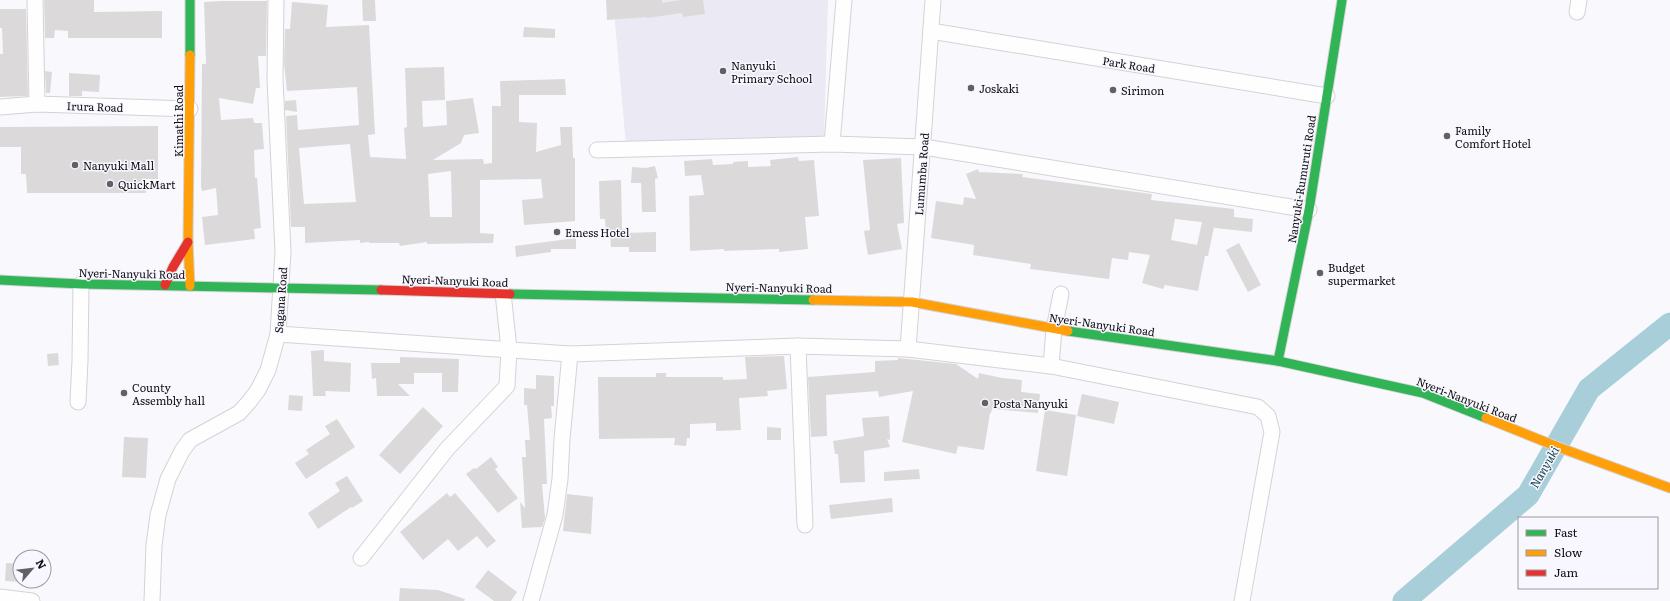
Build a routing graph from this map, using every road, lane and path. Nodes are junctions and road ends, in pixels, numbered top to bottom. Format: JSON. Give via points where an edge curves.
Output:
{"nodes":[{"id":1,"x":35,"y":0,"type":"edge"},
{"id":2,"x":190,"y":0,"type":"edge"},
{"id":3,"x":276,"y":0,"type":"edge"},
{"id":4,"x":844,"y":0,"type":"edge"},
{"id":5,"x":933,"y":0,"type":"edge"},
{"id":6,"x":1342,"y":0,"type":"edge"},
{"id":7,"x":931,"y":31,"type":"junction"},
{"id":8,"x":1327,"y":96,"type":"junction"},
{"id":9,"x":37,"y":104,"type":"junction"},
{"id":10,"x":0,"y":107,"type":"edge"},
{"id":11,"x":190,"y":109,"type":"junction"},
{"id":12,"x":832,"y":144,"type":"junction"},
{"id":13,"x":924,"y":147,"type":"junction"},
{"id":14,"x":598,"y":150,"type":"dead end"},
{"id":15,"x":1309,"y":210,"type":"junction"},
{"id":16,"x":188,"y":242,"type":"junction"},
{"id":17,"x":0,"y":280,"type":"edge"},
{"id":18,"x":80,"y":284,"type":"junction"},
{"id":19,"x":165,"y":285,"type":"junction"},
{"id":20,"x":190,"y":286,"type":"junction"},
{"id":21,"x":282,"y":287,"type":"junction"},
{"id":22,"x":503,"y":293,"type":"junction"},
{"id":23,"x":1061,"y":294,"type":"dead end"},
{"id":24,"x":912,"y":302,"type":"junction"},
{"id":25,"x":1054,"y":329,"type":"junction"},
{"id":26,"x":278,"y":334,"type":"junction"},
{"id":27,"x":798,"y":346,"type":"junction"},
{"id":28,"x":509,"y":349,"type":"junction"},
{"id":29,"x":908,"y":349,"type":"junction"},
{"id":30,"x":570,"y":354,"type":"junction"},
{"id":31,"x":1278,"y":361,"type":"junction"},
{"id":32,"x":1051,"y":366,"type":"junction"},
{"id":33,"x":78,"y":402,"type":"dead end"},
{"id":34,"x":1670,"y":488,"type":"edge"},
{"id":35,"x":805,"y":525,"type":"dead end"},
{"id":36,"x":361,"y":558,"type":"dead end"},
{"id":37,"x":0,"y":597,"type":"edge"},
{"id":38,"x":32,"y":601,"type":"edge"},
{"id":39,"x":152,"y":601,"type":"edge"},
{"id":40,"x":531,"y":601,"type":"edge"},
{"id":41,"x":1242,"y":601,"type":"edge"}],
"edges":[{"from":1,"to":9,"type":"street"},
{"from":2,"to":11,"type":"main road","name":"Kimathi Road"},
{"from":3,"to":21,"type":"street","name":"Sagana Road","via":[[275,79],[283,252]]},
{"from":4,"to":12,"type":"street"},
{"from":5,"to":7,"type":"street","name":"Lumumba Road"},
{"from":6,"to":8,"type":"main road","name":"Nanyuki-Rumuruti Road"},
{"from":7,"to":8,"type":"street","name":"Park Road"},
{"from":7,"to":13,"type":"street","name":"Lumumba Road"},
{"from":8,"to":15,"type":"main road","name":"Nanyuki-Rumuruti Road"},
{"from":9,"to":10,"type":"street","name":"Irura Road"},
{"from":9,"to":11,"type":"street","name":"Irura Road"},
{"from":11,"to":16,"type":"main road","name":"Kimathi Road"},
{"from":12,"to":13,"type":"street"},
{"from":12,"to":14,"type":"street"},
{"from":13,"to":15,"type":"street"},
{"from":13,"to":24,"type":"street","name":"Lumumba Road"},
{"from":15,"to":31,"type":"main road","name":"Nanyuki-Rumuruti Road"},
{"from":16,"to":19,"type":"main road"},
{"from":16,"to":20,"type":"main road","name":"Kimathi Road"},
{"from":17,"to":18,"type":"main road","name":"Nyeri-Nanyuki Road"},
{"from":18,"to":19,"type":"main road","name":"Nyeri-Nanyuki Road"},
{"from":18,"to":33,"type":"street"},
{"from":19,"to":20,"type":"main road","name":"Nyeri-Nanyuki Road"},
{"from":20,"to":21,"type":"main road","name":"Nyeri-Nanyuki Road"},
{"from":21,"to":22,"type":"main road","name":"Nyeri-Nanyuki Road"},
{"from":21,"to":26,"type":"street","name":"Sagana Road"},
{"from":22,"to":24,"type":"main road","name":"Nyeri-Nanyuki Road"},
{"from":22,"to":28,"type":"street"},
{"from":23,"to":25,"type":"street"},
{"from":24,"to":25,"type":"main road","name":"Nyeri-Nanyuki Road"},
{"from":24,"to":29,"type":"street","name":"Lumumba Road"},
{"from":25,"to":31,"type":"main road","name":"Nyeri-Nanyuki Road"},
{"from":25,"to":32,"type":"street"},
{"from":26,"to":28,"type":"street"},
{"from":26,"to":39,"type":"street","name":"Sagana Road","via":[[268,370],[249,402],[239,413],[190,440],[168,479],[158,515],[154,545]]},
{"from":27,"to":29,"type":"street"},
{"from":27,"to":30,"type":"street"},
{"from":27,"to":35,"type":"street"},
{"from":28,"to":30,"type":"street"},
{"from":28,"to":36,"type":"street","via":[[507,386],[447,449]]},
{"from":29,"to":32,"type":"street"},
{"from":30,"to":40,"type":"street","via":[[555,516]]},
{"from":31,"to":34,"type":"main road","name":"Nyeri-Nanyuki Road","via":[[1423,393]]},
{"from":32,"to":41,"type":"street","via":[[1258,407],[1268,416],[1272,432]]},
{"from":37,"to":38,"type":"street"}]}
